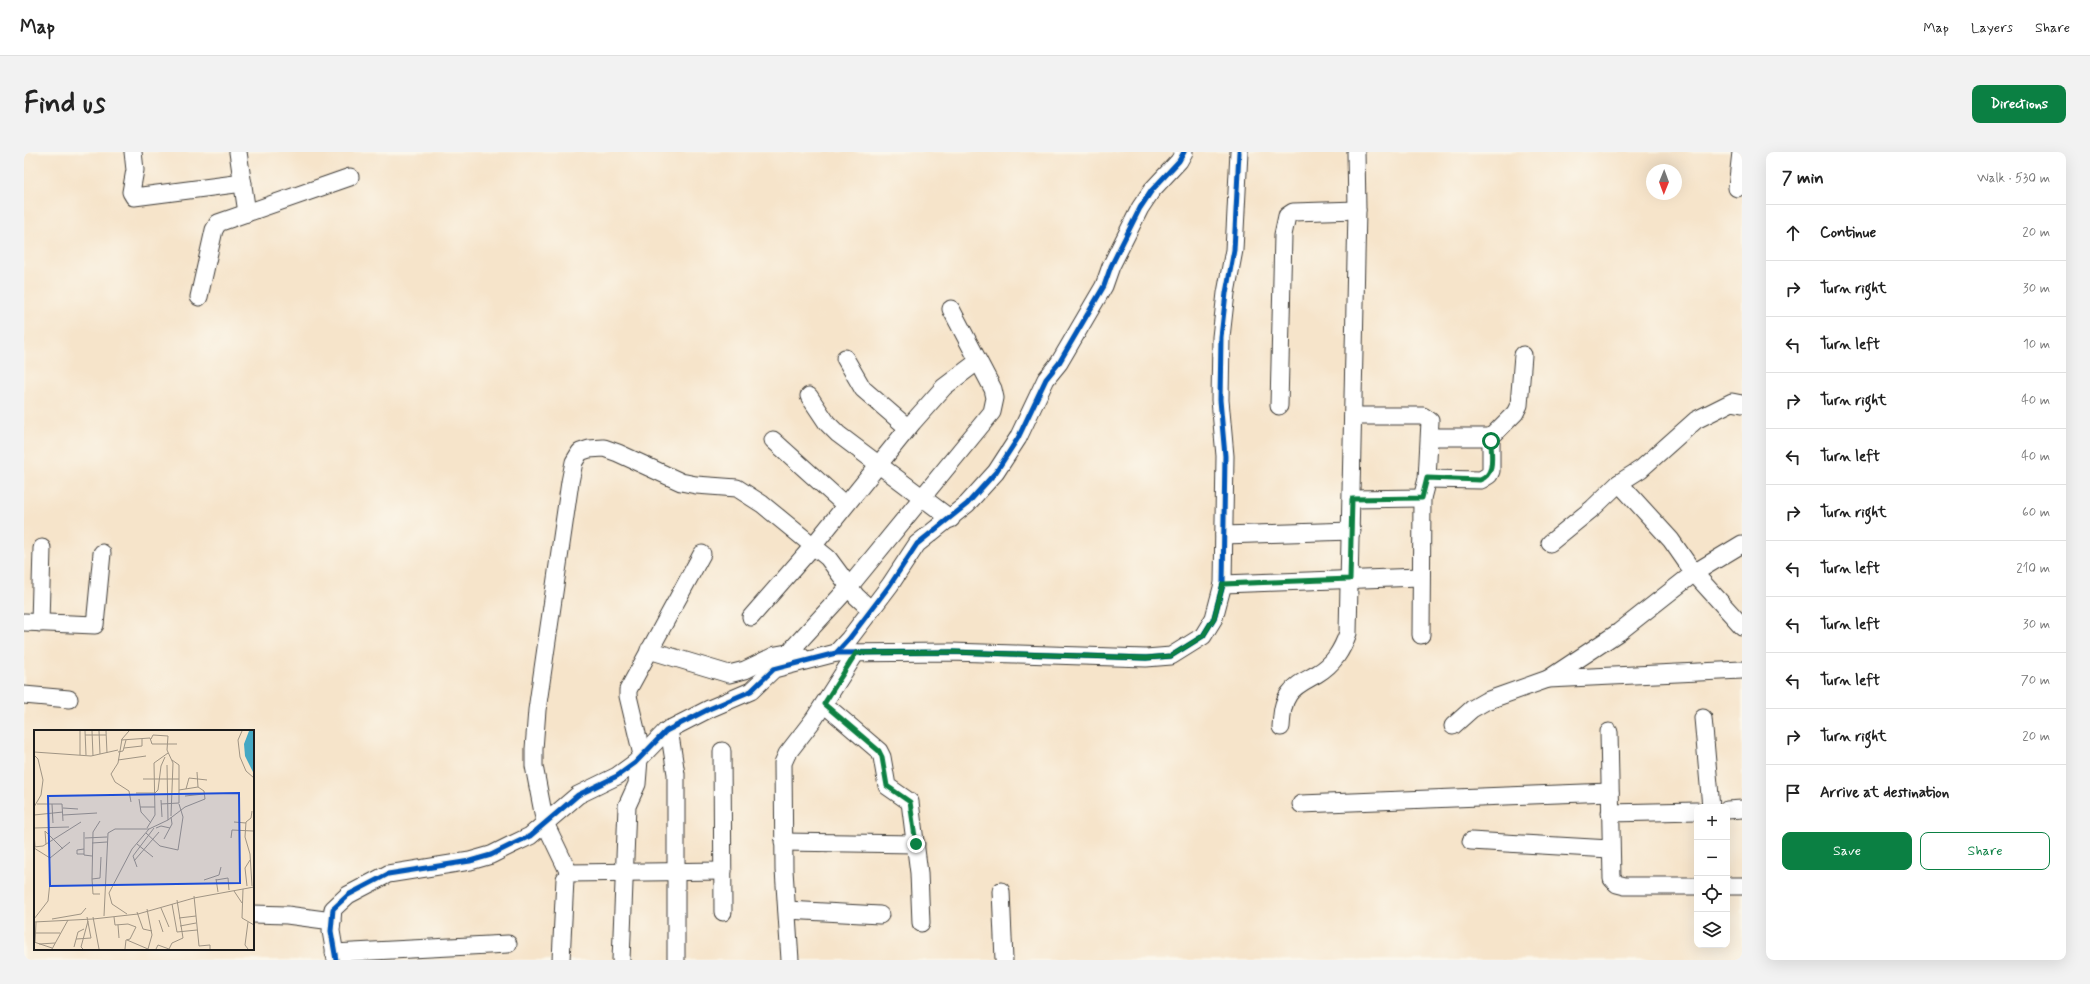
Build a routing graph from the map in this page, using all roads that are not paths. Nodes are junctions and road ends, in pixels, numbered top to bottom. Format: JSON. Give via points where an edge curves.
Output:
{"nodes":[{"id":1,"x":133,"y":152,"type":"edge"},
{"id":2,"x":238,"y":152,"type":"edge"},
{"id":3,"x":1184,"y":152,"type":"edge"},
{"id":4,"x":1239,"y":152,"type":"edge"},
{"id":5,"x":1356,"y":152,"type":"edge"},
{"id":6,"x":1741,"y":152,"type":"edge"},
{"id":7,"x":350,"y":177,"type":"dead end"},
{"id":8,"x":243,"y":183,"type":"junction"},
{"id":9,"x":1737,"y":188,"type":"dead end"},
{"id":10,"x":1357,"y":210,"type":"junction"},
{"id":11,"x":247,"y":212,"type":"junction"},
{"id":12,"x":199,"y":297,"type":"dead end"},
{"id":13,"x":951,"y":309,"type":"dead end"},
{"id":14,"x":1523,"y":355,"type":"dead end"},
{"id":15,"x":845,"y":358,"type":"dead end"},
{"id":16,"x":977,"y":362,"type":"junction"},
{"id":17,"x":809,"y":396,"type":"dead end"},
{"id":18,"x":1742,"y":404,"type":"edge"},
{"id":19,"x":1279,"y":406,"type":"dead end"},
{"id":20,"x":1353,"y":416,"type":"junction"},
{"id":21,"x":908,"y":428,"type":"junction"},
{"id":22,"x":1431,"y":437,"type":"junction"},
{"id":23,"x":1490,"y":438,"type":"junction"},
{"id":24,"x":773,"y":440,"type":"dead end"},
{"id":25,"x":878,"y":464,"type":"junction"},
{"id":26,"x":1427,"y":478,"type":"junction"},
{"id":27,"x":1619,"y":483,"type":"junction"},
{"id":28,"x":922,"y":497,"type":"junction"},
{"id":29,"x":1422,"y":498,"type":"junction"},
{"id":30,"x":1352,"y":499,"type":"junction"},
{"id":31,"x":845,"y":506,"type":"junction"},
{"id":32,"x":951,"y":519,"type":"junction"},
{"id":33,"x":1352,"y":531,"type":"junction"},
{"id":34,"x":1224,"y":535,"type":"junction"},
{"id":35,"x":1550,"y":543,"type":"dead end"},
{"id":36,"x":1742,"y":544,"type":"edge"},
{"id":37,"x":813,"y":546,"type":"junction"},
{"id":38,"x":42,"y":548,"type":"dead end"},
{"id":39,"x":102,"y":553,"type":"dead end"},
{"id":40,"x":702,"y":554,"type":"dead end"},
{"id":41,"x":1694,"y":573,"type":"junction"},
{"id":42,"x":1420,"y":577,"type":"junction"},
{"id":43,"x":1350,"y":579,"type":"junction"},
{"id":44,"x":1223,"y":584,"type":"junction"},
{"id":45,"x":849,"y":586,"type":"junction"},
{"id":46,"x":870,"y":609,"type":"junction"},
{"id":47,"x":751,"y":617,"type":"dead end"},
{"id":48,"x":32,"y":623,"type":"edge"},
{"id":49,"x":1742,"y":626,"type":"edge"},
{"id":50,"x":1421,"y":635,"type":"dead end"},
{"id":51,"x":649,"y":650,"type":"junction"},
{"id":52,"x":836,"y":653,"type":"junction"},
{"id":53,"x":856,"y":653,"type":"junction"},
{"id":54,"x":790,"y":654,"type":"junction"},
{"id":55,"x":812,"y":659,"type":"junction"},
{"id":56,"x":1742,"y":670,"type":"edge"},
{"id":57,"x":1548,"y":679,"type":"junction"},
{"id":58,"x":24,"y":695,"type":"edge"},
{"id":59,"x":69,"y":699,"type":"dead end"},
{"id":60,"x":824,"y":704,"type":"junction"},
{"id":61,"x":1703,"y":718,"type":"dead end"},
{"id":62,"x":1453,"y":726,"type":"dead end"},
{"id":63,"x":1281,"y":727,"type":"dead end"},
{"id":64,"x":669,"y":729,"type":"junction"},
{"id":65,"x":1609,"y":732,"type":"dead end"},
{"id":66,"x":722,"y":751,"type":"dead end"},
{"id":67,"x":641,"y":757,"type":"junction"},
{"id":68,"x":1610,"y":792,"type":"junction"},
{"id":69,"x":1301,"y":804,"type":"dead end"},
{"id":70,"x":1711,"y":804,"type":"edge"},
{"id":71,"x":1742,"y":809,"type":"edge"},
{"id":72,"x":1730,"y":810,"type":"edge"},
{"id":73,"x":1694,"y":811,"type":"edge"},
{"id":74,"x":1610,"y":812,"type":"junction"},
{"id":75,"x":545,"y":823,"type":"junction"},
{"id":76,"x":1471,"y":841,"type":"dead end"},
{"id":77,"x":783,"y":842,"type":"junction"},
{"id":78,"x":916,"y":844,"type":"junction"},
{"id":79,"x":1610,"y":849,"type":"junction"},
{"id":80,"x":723,"y":871,"type":"junction"},
{"id":81,"x":626,"y":872,"type":"junction"},
{"id":82,"x":569,"y":873,"type":"junction"},
{"id":83,"x":676,"y":873,"type":"junction"},
{"id":84,"x":1694,"y":886,"type":"edge"},
{"id":85,"x":1730,"y":886,"type":"edge"},
{"id":86,"x":1742,"y":886,"type":"edge"},
{"id":87,"x":1001,"y":891,"type":"dead end"},
{"id":88,"x":787,"y":910,"type":"junction"},
{"id":89,"x":723,"y":912,"type":"dead end"},
{"id":90,"x":254,"y":914,"type":"edge"},
{"id":91,"x":880,"y":915,"type":"dead end"},
{"id":92,"x":332,"y":921,"type":"junction"},
{"id":93,"x":921,"y":923,"type":"dead end"},
{"id":94,"x":508,"y":944,"type":"dead end"},
{"id":95,"x":335,"y":956,"type":"edge"},
{"id":96,"x":561,"y":960,"type":"edge"},
{"id":97,"x":622,"y":960,"type":"edge"},
{"id":98,"x":676,"y":960,"type":"edge"},
{"id":99,"x":790,"y":960,"type":"edge"},
{"id":100,"x":1004,"y":960,"type":"edge"}],
"edges":[{"from":1,"to":8,"type":"street","via":[[135,169],[131,192],[134,197]]},
{"from":2,"to":8,"type":"street"},
{"from":3,"to":32,"type":"street","via":[[1140,208],[1110,266],[1104,286],[1059,363],[1046,379],[1018,438],[996,472]]},
{"from":4,"to":34,"type":"street","via":[[1235,244],[1221,337],[1220,400],[1225,456]]},
{"from":5,"to":10,"type":"street"},
{"from":6,"to":9,"type":"street"},
{"from":7,"to":11,"type":"street"},
{"from":8,"to":11,"type":"street"},
{"from":10,"to":19,"type":"street","via":[[1293,212],[1288,216],[1283,235]]},
{"from":10,"to":20,"type":"street"},
{"from":11,"to":12,"type":"street","via":[[218,223],[214,230]]},
{"from":13,"to":16,"type":"street"},
{"from":14,"to":23,"type":"street","via":[[1519,405],[1515,413]]},
{"from":15,"to":21,"type":"street","via":[[862,389]]},
{"from":16,"to":21,"type":"street","via":[[944,387]]},
{"from":16,"to":28,"type":"street","via":[[993,389],[995,398],[992,412]]},
{"from":17,"to":25,"type":"street","via":[[827,423],[838,434]]},
{"from":18,"to":27,"type":"street","via":[[1732,402],[1696,420],[1641,469]]},
{"from":20,"to":22,"type":"street","via":[[1423,416],[1430,421]]},
{"from":20,"to":30,"type":"street"},
{"from":21,"to":25,"type":"street"},
{"from":22,"to":23,"type":"street"},
{"from":22,"to":26,"type":"street"},
{"from":23,"to":26,"type":"street","via":[[1491,471],[1485,479]]},
{"from":24,"to":31,"type":"street"},
{"from":25,"to":28,"type":"street"},
{"from":25,"to":31,"type":"street"},
{"from":26,"to":29,"type":"street"},
{"from":27,"to":35,"type":"street"},
{"from":27,"to":41,"type":"street","via":[[1671,540]]},
{"from":28,"to":32,"type":"street"},
{"from":28,"to":45,"type":"street"},
{"from":29,"to":30,"type":"street"},
{"from":29,"to":42,"type":"street"},
{"from":30,"to":33,"type":"street"},
{"from":31,"to":37,"type":"street"},
{"from":32,"to":46,"type":"street","via":[[917,544]]},
{"from":33,"to":34,"type":"street"},
{"from":33,"to":43,"type":"street"},
{"from":34,"to":44,"type":"street"},
{"from":36,"to":41,"type":"street"},
{"from":37,"to":45,"type":"street","via":[[828,558]]},
{"from":37,"to":47,"type":"street"},
{"from":37,"to":75,"type":"street","via":[[762,504],[737,488],[681,482],[604,448],[580,452],[574,462],[570,482],[537,710],[534,766]]},
{"from":38,"to":48,"type":"street"},
{"from":39,"to":48,"type":"street","via":[[95,625]]},
{"from":40,"to":51,"type":"street"},
{"from":41,"to":49,"type":"street"},
{"from":41,"to":57,"type":"street","via":[[1619,632]]},
{"from":42,"to":43,"type":"street"},
{"from":42,"to":50,"type":"street"},
{"from":43,"to":44,"type":"street"},
{"from":43,"to":63,"type":"street","via":[[1348,633],[1343,647],[1337,657],[1319,674],[1296,686],[1288,694],[1283,706]]},
{"from":44,"to":53,"type":"street","via":[[1214,618],[1203,636],[1171,656],[1146,658],[951,652]]},
{"from":45,"to":46,"type":"street"},
{"from":45,"to":54,"type":"street"},
{"from":46,"to":52,"type":"street"},
{"from":51,"to":54,"type":"street","via":[[728,674],[745,670],[776,655]]},
{"from":51,"to":67,"type":"street","via":[[628,690]]},
{"from":52,"to":53,"type":"street"},
{"from":52,"to":55,"type":"street"},
{"from":53,"to":60,"type":"street"},
{"from":54,"to":55,"type":"street"},
{"from":55,"to":64,"type":"street","via":[[774,669],[751,691]]},
{"from":56,"to":57,"type":"street"},
{"from":57,"to":62,"type":"street","via":[[1486,702],[1472,709]]},
{"from":58,"to":59,"type":"street"},
{"from":60,"to":77,"type":"street","via":[[783,762]]},
{"from":60,"to":78,"type":"street","via":[[879,751],[887,786],[906,797],[912,806]]},
{"from":61,"to":70,"type":"street"},
{"from":64,"to":67,"type":"street"},
{"from":64,"to":83,"type":"street","via":[[676,774]]},
{"from":65,"to":68,"type":"street"},
{"from":66,"to":80,"type":"street"},
{"from":67,"to":75,"type":"street","via":[[617,776],[578,795]]},
{"from":67,"to":81,"type":"street","via":[[637,784],[627,806]]},
{"from":68,"to":69,"type":"street"},
{"from":68,"to":74,"type":"street"},
{"from":71,"to":72,"type":"street"},
{"from":73,"to":74,"type":"street"},
{"from":74,"to":79,"type":"street"},
{"from":75,"to":82,"type":"street"},
{"from":75,"to":92,"type":"street","via":[[530,836],[491,855],[450,865],[388,874],[348,895],[333,909]]},
{"from":76,"to":79,"type":"street"},
{"from":77,"to":78,"type":"street"},
{"from":77,"to":88,"type":"street"},
{"from":78,"to":93,"type":"street"},
{"from":79,"to":84,"type":"street","via":[[1612,879],[1617,884]]},
{"from":80,"to":83,"type":"street"},
{"from":80,"to":89,"type":"street"},
{"from":81,"to":82,"type":"street"},
{"from":81,"to":83,"type":"street"},
{"from":81,"to":97,"type":"street"},
{"from":82,"to":96,"type":"street","via":[[564,879]]},
{"from":83,"to":98,"type":"street"},
{"from":85,"to":86,"type":"street"},
{"from":87,"to":100,"type":"street"},
{"from":88,"to":91,"type":"street"},
{"from":88,"to":99,"type":"street"},
{"from":90,"to":92,"type":"street"},
{"from":92,"to":95,"type":"street"},
{"from":94,"to":95,"type":"street"}]}
